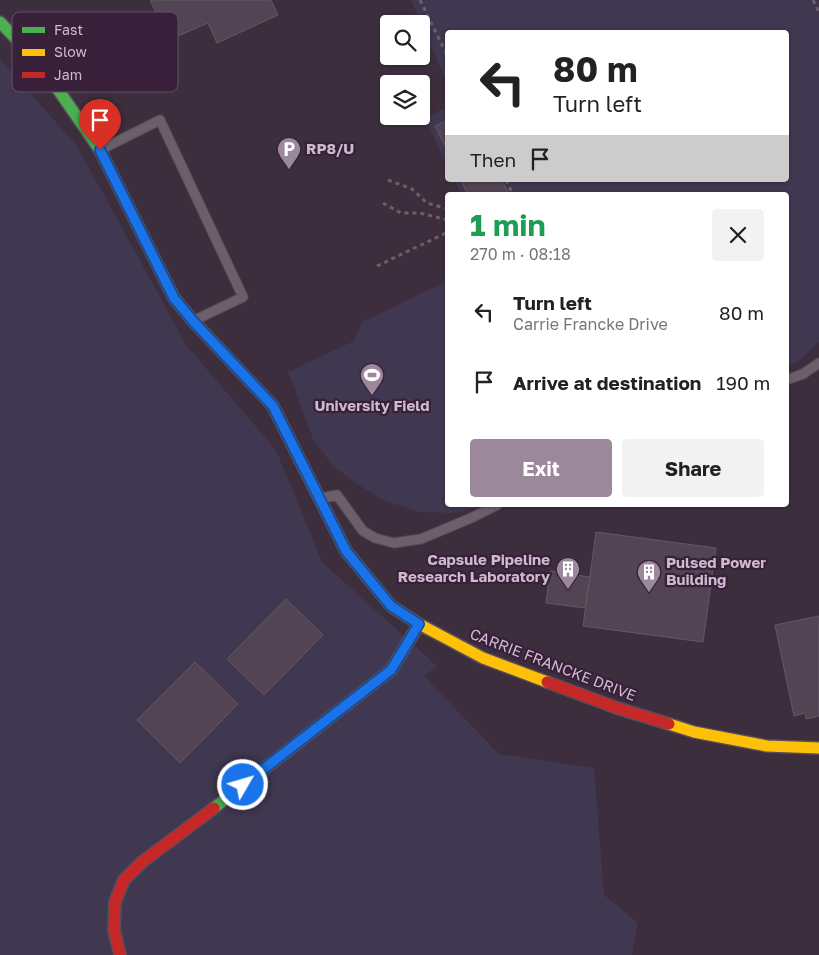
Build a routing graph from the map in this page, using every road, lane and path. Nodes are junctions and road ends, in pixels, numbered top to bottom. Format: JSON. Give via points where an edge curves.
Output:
{"nodes":[{"id":1,"x":420,"y":0,"type":"edge"},
{"id":2,"x":813,"y":0,"type":"edge"},
{"id":3,"x":819,"y":12,"type":"edge"},
{"id":4,"x":0,"y":22,"type":"edge"},
{"id":5,"x":12,"y":35,"type":"edge"},
{"id":6,"x":445,"y":51,"type":"edge"},
{"id":7,"x":60,"y":92,"type":"edge"},
{"id":8,"x":100,"y":150,"type":"junction"},
{"id":9,"x":388,"y":180,"type":"dead end"},
{"id":10,"x":383,"y":203,"type":"dead end"},
{"id":11,"x":445,"y":208,"type":"edge"},
{"id":12,"x":445,"y":219,"type":"edge"},
{"id":13,"x":445,"y":233,"type":"edge"},
{"id":14,"x":377,"y":266,"type":"dead end"},
{"id":15,"x":193,"y":321,"type":"junction"},
{"id":16,"x":819,"y":363,"type":"edge"},
{"id":17,"x":789,"y":379,"type":"edge"},
{"id":18,"x":320,"y":499,"type":"junction"},
{"id":19,"x":493,"y":507,"type":"edge"},
{"id":20,"x":419,"y":624,"type":"junction"},
{"id":21,"x":819,"y":748,"type":"edge"},
{"id":22,"x":120,"y":955,"type":"edge"}],
"edges":[{"from":1,"to":6,"type":"path"},
{"from":2,"to":3,"type":"path"},
{"from":4,"to":5,"type":"street","name":"CARRIE FRANCKE DRIVE"},
{"from":7,"to":8,"type":"street","name":"CARRIE FRANCKE DRIVE"},
{"from":8,"to":15,"type":"street","name":"CARRIE FRANCKE DRIVE","via":[[174,298]]},
{"from":8,"to":15,"type":"lane","via":[[160,120],[242,297]]},
{"from":9,"to":11,"type":"path","via":[[412,189],[427,203]]},
{"from":10,"to":12,"type":"path","via":[[400,213],[420,213]]},
{"from":13,"to":14,"type":"path"},
{"from":15,"to":18,"type":"street","name":"CARRIE FRANCKE DRIVE","via":[[273,406]]},
{"from":16,"to":17,"type":"lane"},
{"from":18,"to":19,"type":"lane","via":[[337,495],[363,531],[394,543],[421,539]]},
{"from":18,"to":20,"type":"street","name":"CARRIE FRANCKE DRIVE","via":[[346,551],[391,606]]},
{"from":20,"to":21,"type":"street","name":"CARRIE FRANCKE DRIVE","via":[[484,658],[618,708],[685,729],[767,746]]},
{"from":20,"to":22,"type":"street","via":[[391,670],[142,862],[124,880],[114,902],[114,930]]}]}
